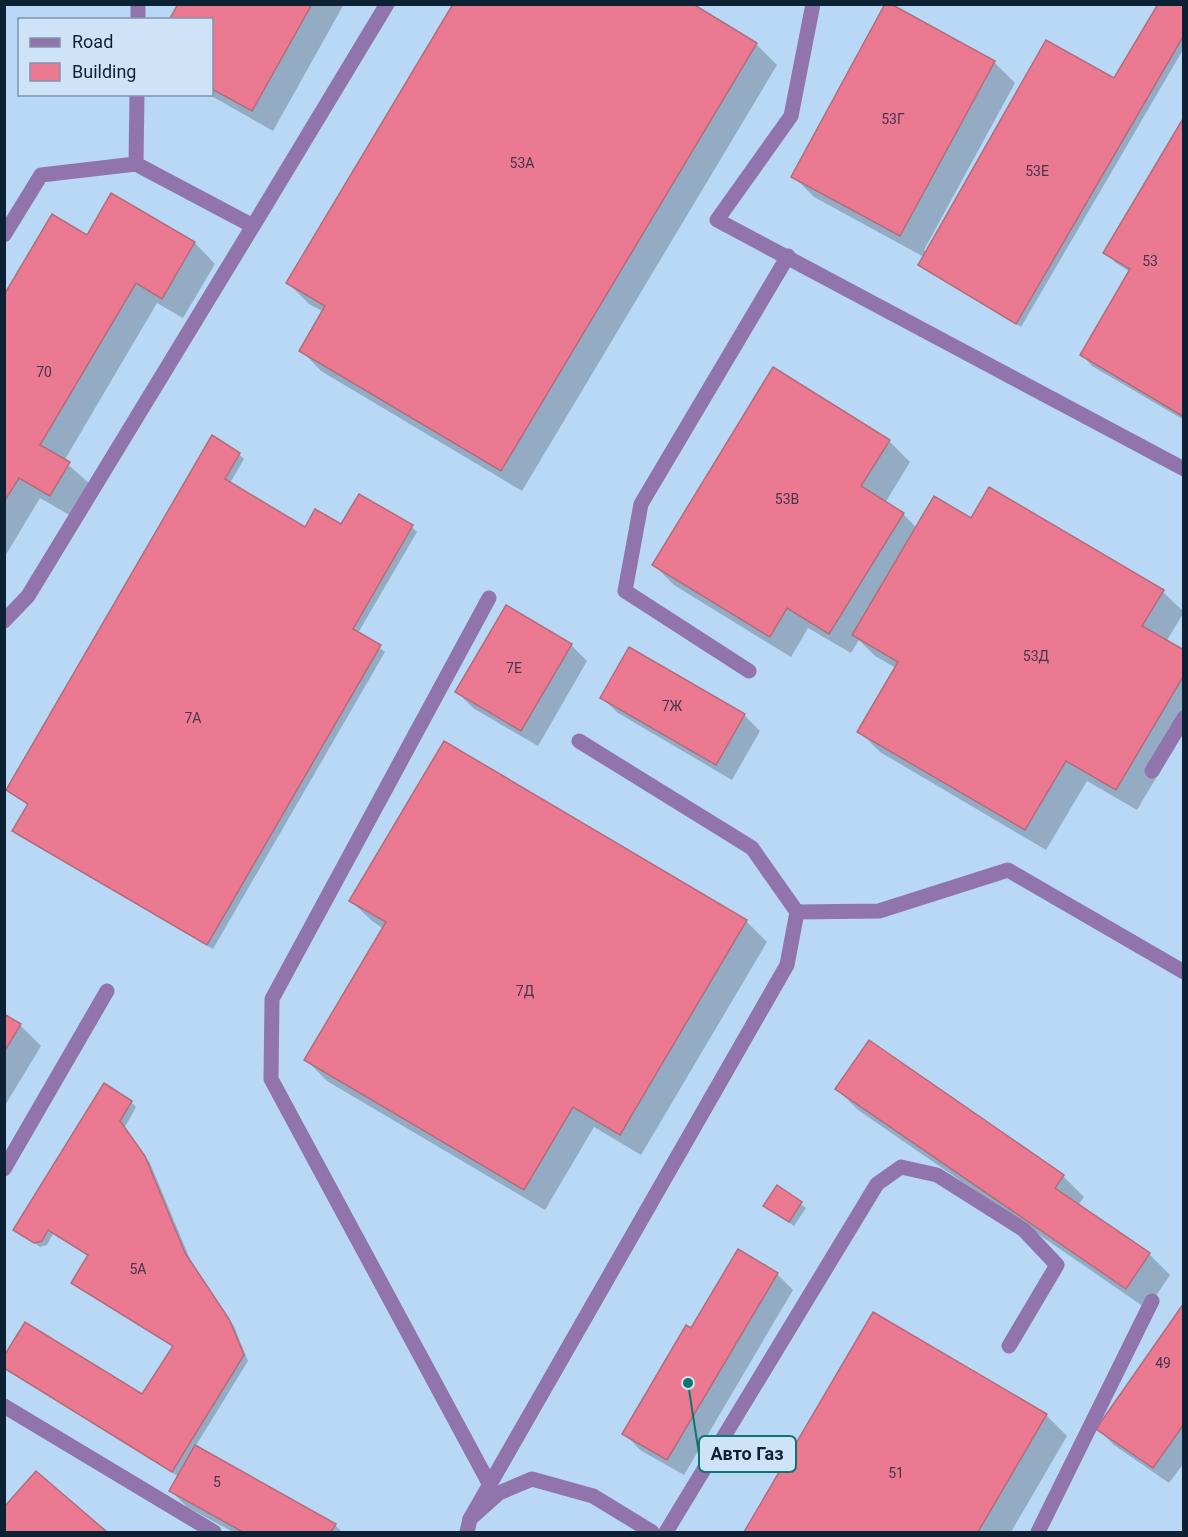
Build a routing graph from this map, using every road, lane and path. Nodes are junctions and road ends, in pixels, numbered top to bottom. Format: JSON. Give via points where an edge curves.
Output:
{"nodes":[{"id":1,"x":387,"y":4,"type":"edge"},
{"id":2,"x":813,"y":4,"type":"edge"},
{"id":3,"x":137,"y":96,"type":"edge"},
{"id":4,"x":136,"y":164,"type":"junction"},
{"id":5,"x":253,"y":226,"type":"junction"},
{"id":6,"x":4,"y":235,"type":"edge"},
{"id":7,"x":788,"y":256,"type":"junction"},
{"id":8,"x":1184,"y":469,"type":"edge"},
{"id":9,"x":489,"y":598,"type":"dead end"},
{"id":10,"x":4,"y":621,"type":"edge"},
{"id":11,"x":749,"y":671,"type":"dead end"},
{"id":12,"x":1184,"y":718,"type":"edge"},
{"id":13,"x":579,"y":741,"type":"dead end"},
{"id":14,"x":1152,"y":771,"type":"dead end"},
{"id":15,"x":797,"y":912,"type":"junction"},
{"id":16,"x":1184,"y":972,"type":"edge"},
{"id":17,"x":107,"y":991,"type":"dead end"},
{"id":18,"x":4,"y":1169,"type":"edge"},
{"id":19,"x":1152,"y":1301,"type":"dead end"},
{"id":20,"x":1009,"y":1346,"type":"dead end"},
{"id":21,"x":4,"y":1406,"type":"edge"},
{"id":22,"x":490,"y":1485,"type":"junction"},
{"id":23,"x":468,"y":1526,"type":"edge"},
{"id":24,"x":214,"y":1533,"type":"edge"},
{"id":25,"x":652,"y":1533,"type":"edge"},
{"id":26,"x":666,"y":1533,"type":"edge"},
{"id":27,"x":1038,"y":1533,"type":"edge"}],
"edges":[{"from":1,"to":5,"type":"lane"},
{"from":2,"to":7,"type":"lane","via":[[791,116],[717,220]]},
{"from":3,"to":4,"type":"lane"},
{"from":4,"to":5,"type":"lane"},
{"from":4,"to":6,"type":"lane","via":[[41,175]]},
{"from":5,"to":10,"type":"lane","via":[[28,596]]},
{"from":7,"to":8,"type":"lane"},
{"from":7,"to":11,"type":"lane","via":[[641,504],[625,591]]},
{"from":9,"to":22,"type":"lane","via":[[272,999],[271,1079]]},
{"from":12,"to":14,"type":"lane"},
{"from":13,"to":15,"type":"lane","via":[[752,848]]},
{"from":15,"to":16,"type":"lane","via":[[879,911],[1008,870]]},
{"from":15,"to":22,"type":"lane","via":[[787,964]]},
{"from":17,"to":18,"type":"lane"},
{"from":19,"to":27,"type":"lane"},
{"from":20,"to":26,"type":"lane","via":[[1057,1265],[1024,1230],[937,1175],[901,1167],[877,1184]]},
{"from":21,"to":24,"type":"lane"},
{"from":22,"to":23,"type":"lane"},
{"from":23,"to":25,"type":"lane","via":[[499,1492],[532,1479],[593,1496]]}]}
